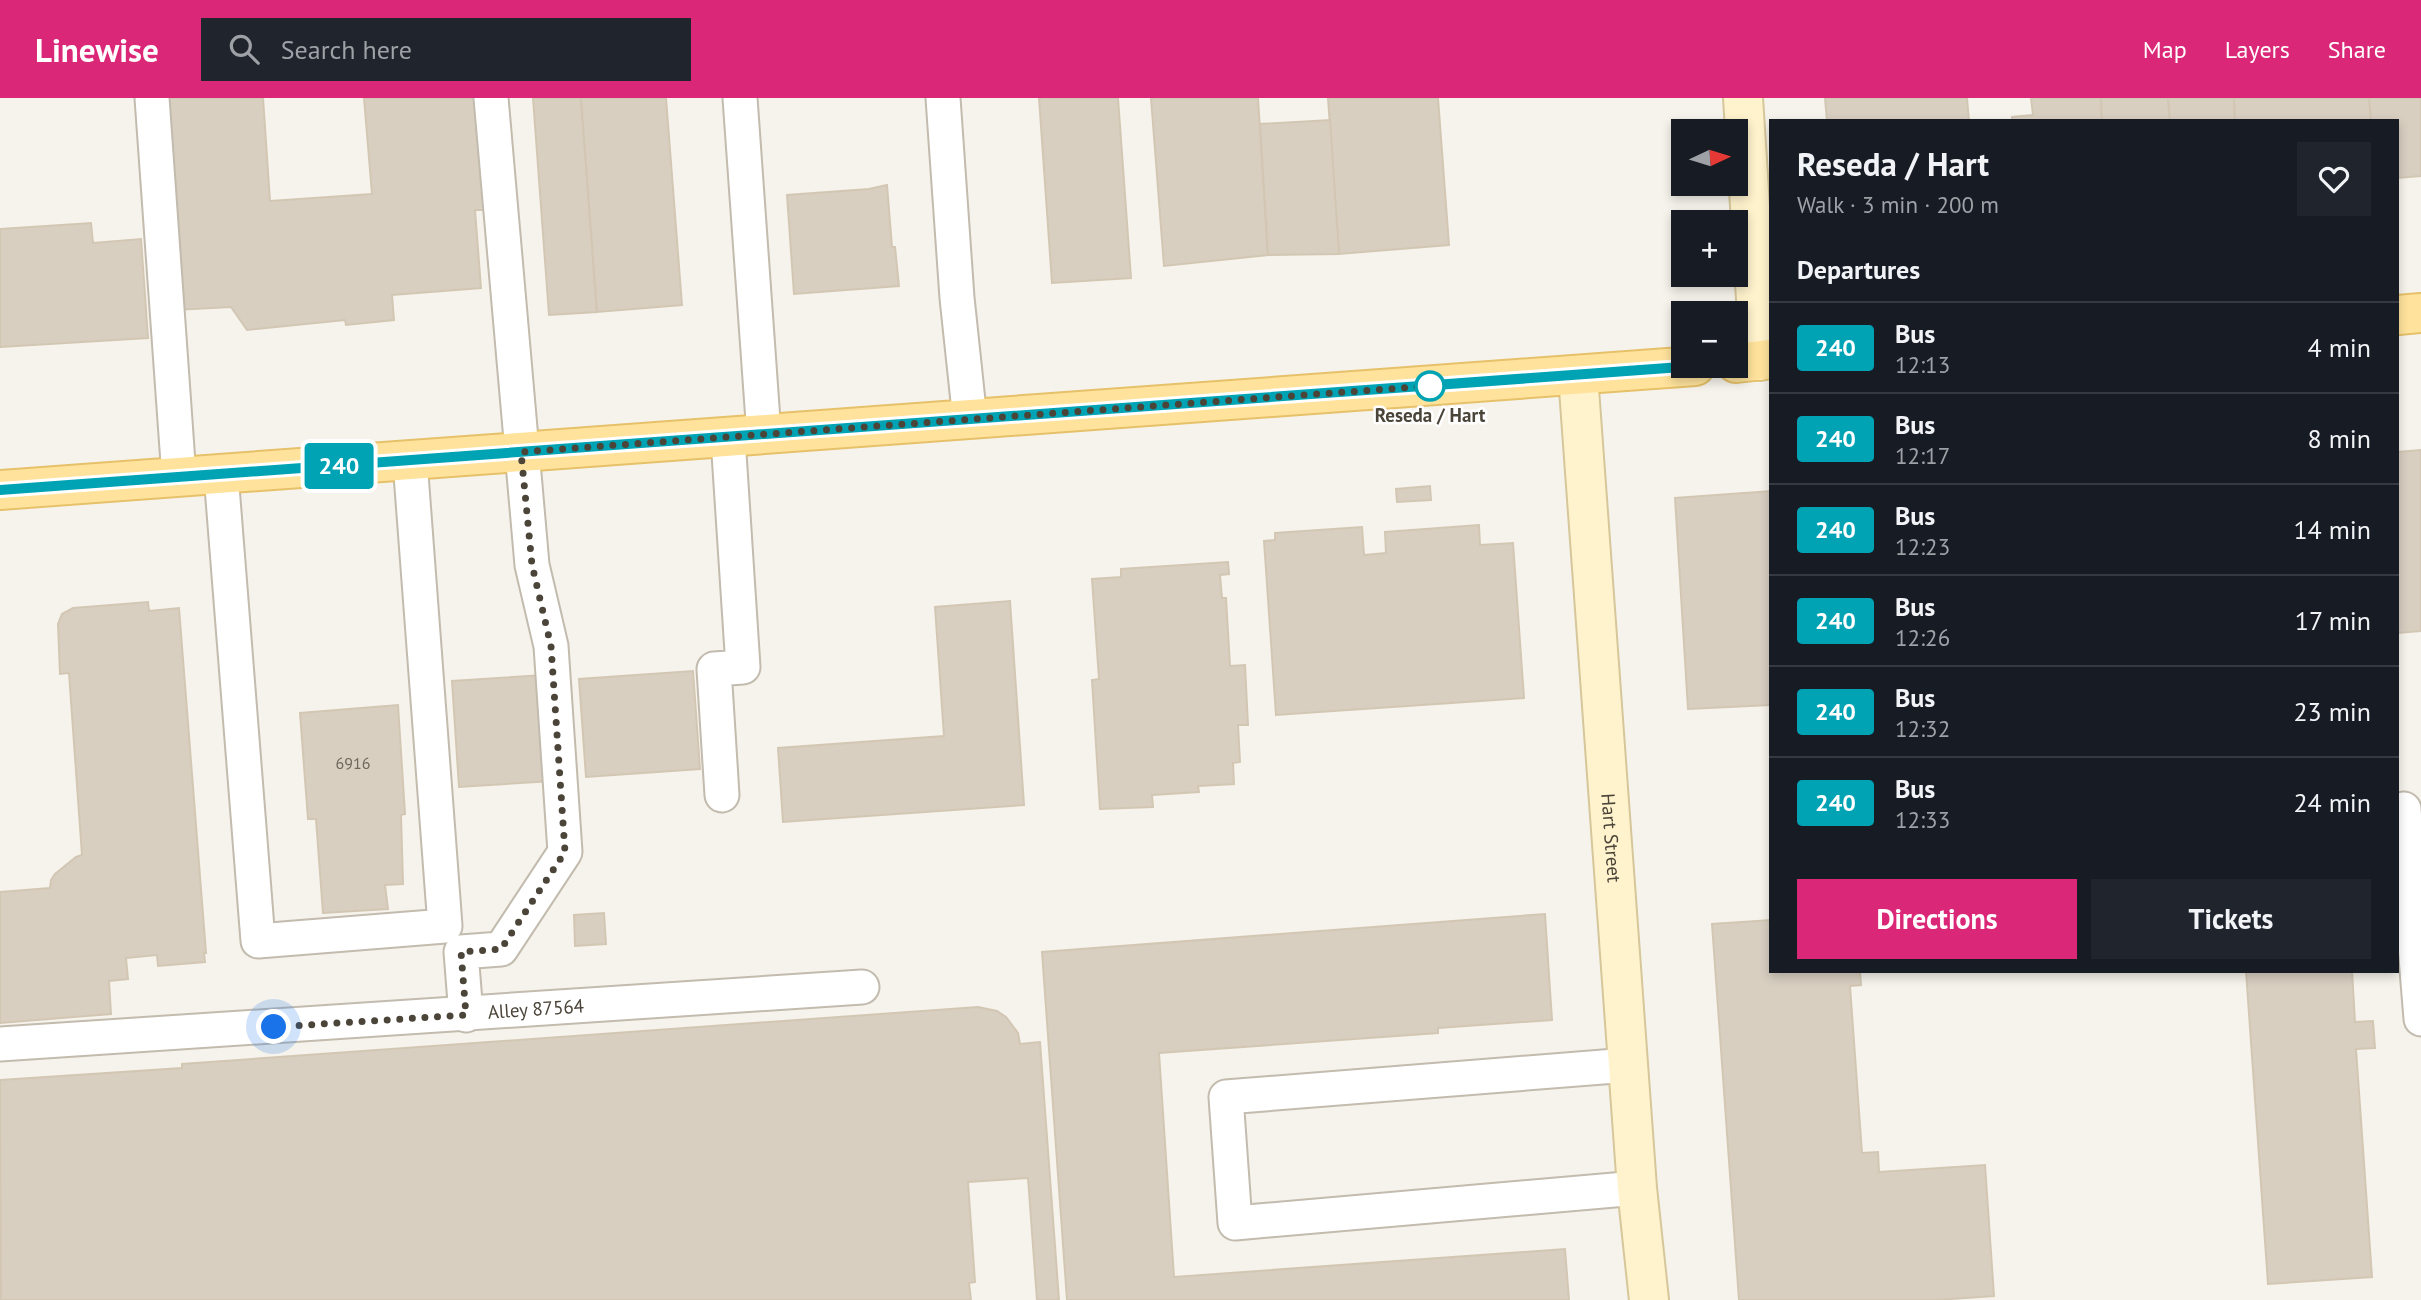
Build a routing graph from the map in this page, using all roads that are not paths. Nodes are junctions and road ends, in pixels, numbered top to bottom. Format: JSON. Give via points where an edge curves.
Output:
{"nodes":[{"id":1,"x":152,"y":98,"type":"edge"},
{"id":2,"x":491,"y":98,"type":"edge"},
{"id":3,"x":740,"y":98,"type":"edge"},
{"id":4,"x":943,"y":98,"type":"edge"},
{"id":5,"x":1743,"y":98,"type":"edge"},
{"id":6,"x":2421,"y":313,"type":"edge"},
{"id":7,"x":2399,"y":315,"type":"edge"},
{"id":8,"x":1756,"y":361,"type":"edge"},
{"id":9,"x":1671,"y":368,"type":"edge"},
{"id":10,"x":1578,"y":375,"type":"junction"},
{"id":11,"x":970,"y":420,"type":"junction"},
{"id":12,"x":746,"y":436,"type":"junction"},
{"id":13,"x":521,"y":452,"type":"junction"},
{"id":14,"x":410,"y":461,"type":"junction"},
{"id":15,"x":221,"y":474,"type":"junction"},
{"id":16,"x":179,"y":477,"type":"junction"},
{"id":17,"x":0,"y":490,"type":"edge"},
{"id":18,"x":722,"y":795,"type":"dead end"},
{"id":19,"x":2404,"y":809,"type":"dead end"},
{"id":20,"x":862,"y":987,"type":"dead end"},
{"id":21,"x":466,"y":1015,"type":"junction"},
{"id":22,"x":2421,"y":1019,"type":"edge"},
{"id":23,"x":0,"y":1044,"type":"edge"},
{"id":24,"x":1628,"y":1065,"type":"junction"},
{"id":25,"x":1637,"y":1188,"type":"junction"},
{"id":26,"x":1649,"y":1300,"type":"edge"}],
"edges":[{"from":1,"to":16,"type":"lane"},
{"from":2,"to":13,"type":"lane"},
{"from":3,"to":12,"type":"lane"},
{"from":4,"to":11,"type":"lane"},
{"from":5,"to":8,"type":"street"},
{"from":6,"to":7,"type":"main road"},
{"from":9,"to":10,"type":"main road"},
{"from":10,"to":11,"type":"main road"},
{"from":10,"to":24,"type":"street","name":"Hart Street"},
{"from":11,"to":12,"type":"main road"},
{"from":12,"to":13,"type":"main road"},
{"from":12,"to":18,"type":"lane","via":[[743,667],[714,669]]},
{"from":13,"to":14,"type":"main road"},
{"from":13,"to":21,"type":"lane","via":[[532,565],[551,646],[565,852],[501,949],[461,952]]},
{"from":14,"to":15,"type":"main road"},
{"from":14,"to":15,"type":"lane","via":[[445,926],[258,941]]},
{"from":15,"to":16,"type":"main road"},
{"from":16,"to":17,"type":"main road"},
{"from":19,"to":22,"type":"lane"},
{"from":20,"to":21,"type":"lane","name":"Alley 87564"},
{"from":21,"to":23,"type":"lane","name":"Alley 87564"},
{"from":24,"to":25,"type":"street","name":"Hart Street"},
{"from":24,"to":25,"type":"lane","via":[[1226,1097],[1235,1223]]},
{"from":25,"to":26,"type":"street","name":"Hart Street"}]}
